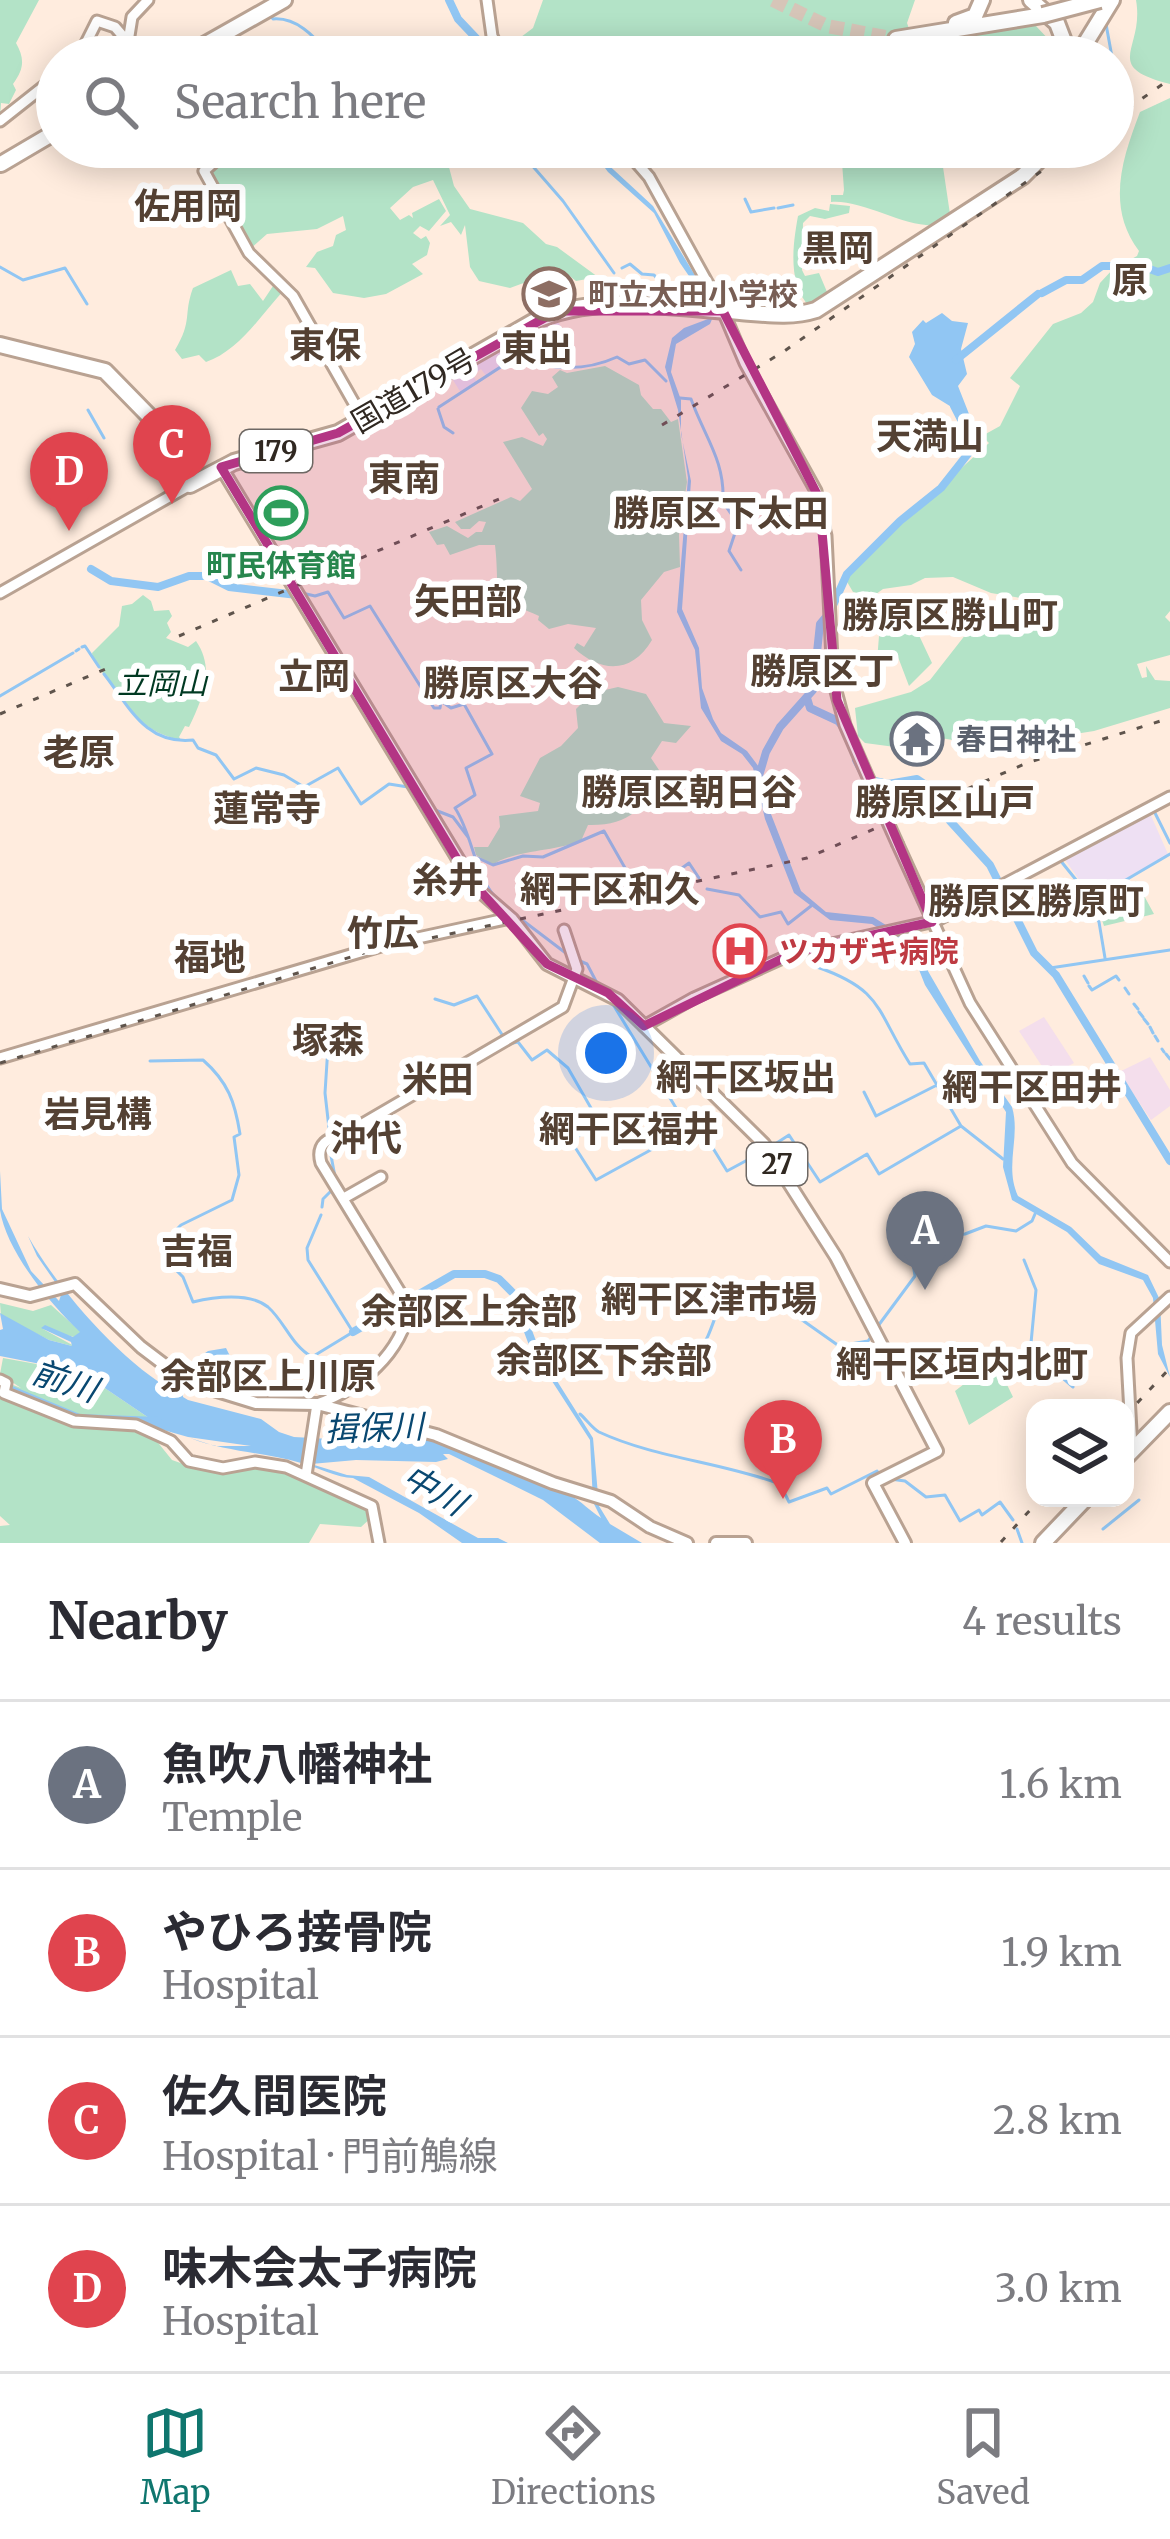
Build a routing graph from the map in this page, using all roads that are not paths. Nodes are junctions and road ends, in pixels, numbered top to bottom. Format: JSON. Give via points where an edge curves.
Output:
{"nodes":[{"id":1,"x":148,"y":0,"type":"edge"},
{"id":2,"x":281,"y":0,"type":"edge"},
{"id":3,"x":487,"y":0,"type":"edge"},
{"id":4,"x":984,"y":0,"type":"edge"},
{"id":5,"x":1096,"y":0,"type":"edge"},
{"id":6,"x":1112,"y":0,"type":"edge"},
{"id":7,"x":1042,"y":11,"type":"edge"},
{"id":8,"x":1015,"y":16,"type":"junction"},
{"id":9,"x":942,"y":27,"type":"junction"},
{"id":10,"x":90,"y":36,"type":"edge"},
{"id":11,"x":123,"y":36,"type":"edge"},
{"id":12,"x":129,"y":36,"type":"edge"},
{"id":13,"x":216,"y":36,"type":"edge"},
{"id":14,"x":491,"y":36,"type":"edge"},
{"id":15,"x":1063,"y":36,"type":"edge"},
{"id":16,"x":1088,"y":36,"type":"edge"},
{"id":17,"x":36,"y":93,"type":"edge"},
{"id":18,"x":0,"y":121,"type":"edge"},
{"id":19,"x":36,"y":140,"type":"edge"},
{"id":20,"x":1,"y":160,"type":"edge"},
{"id":21,"x":207,"y":168,"type":"edge"},
{"id":22,"x":642,"y":168,"type":"edge"},
{"id":23,"x":1032,"y":168,"type":"edge"},
{"id":24,"x":716,"y":311,"type":"junction"},
{"id":25,"x":0,"y":345,"type":"edge"},
{"id":26,"x":363,"y":419,"type":"junction"},
{"id":27,"x":221,"y":467,"type":"junction"},
{"id":28,"x":190,"y":485,"type":"junction"},
{"id":29,"x":0,"y":593,"type":"edge"},
{"id":30,"x":1170,"y":796,"type":"edge"},
{"id":31,"x":510,"y":918,"type":"junction"},
{"id":32,"x":932,"y":922,"type":"junction"},
{"id":33,"x":564,"y":930,"type":"dead end"},
{"id":34,"x":575,"y":977,"type":"junction"},
{"id":35,"x":644,"y":1026,"type":"junction"},
{"id":36,"x":0,"y":1058,"type":"edge"},
{"id":37,"x":381,"y":1177,"type":"dead end"},
{"id":38,"x":344,"y":1198,"type":"junction"},
{"id":39,"x":1170,"y":1262,"type":"edge"},
{"id":40,"x":0,"y":1289,"type":"edge"},
{"id":41,"x":1167,"y":1300,"type":"edge"},
{"id":42,"x":0,"y":1380,"type":"edge"},
{"id":43,"x":1128,"y":1399,"type":"edge"},
{"id":44,"x":317,"y":1404,"type":"junction"},
{"id":45,"x":1170,"y":1412,"type":"edge"},
{"id":46,"x":1134,"y":1449,"type":"edge"},
{"id":47,"x":307,"y":1474,"type":"junction"},
{"id":48,"x":1077,"y":1507,"type":"edge"},
{"id":49,"x":380,"y":1543,"type":"edge"},
{"id":50,"x":687,"y":1543,"type":"edge"},
{"id":51,"x":716,"y":1543,"type":"edge"},
{"id":52,"x":746,"y":1543,"type":"edge"},
{"id":53,"x":905,"y":1543,"type":"edge"},
{"id":54,"x":1043,"y":1543,"type":"edge"}],
"edges":[{"from":1,"to":12,"type":"main road"},
{"from":2,"to":13,"type":"highway"},
{"from":3,"to":14,"type":"main road"},
{"from":4,"to":8,"type":"highway","via":[[996,13]]},
{"from":4,"to":9,"type":"highway","via":[[973,17]]},
{"from":5,"to":7,"type":"highway","bridge":true},
{"from":6,"to":16,"type":"highway"},
{"from":7,"to":8,"type":"highway"},
{"from":7,"to":9,"type":"highway","via":[[905,33]]},
{"from":7,"to":15,"type":"highway"},
{"from":8,"to":9,"type":"highway"},
{"from":10,"to":11,"type":"main road","via":[[97,21]]},
{"from":17,"to":18,"type":"main road"},
{"from":19,"to":20,"type":"highway"},
{"from":21,"to":26,"type":"main road","via":[[250,253],[293,296]]},
{"from":22,"to":24,"type":"main road"},
{"from":23,"to":24,"type":"highway","name":"国道179号","number":"179","via":[[818,309]]},
{"from":24,"to":26,"type":"highway","name":"国道179号","number":"179","via":[[598,304],[553,313]]},
{"from":24,"to":32,"type":"main road","bridge":true,"via":[[819,498],[836,694]]},
{"from":25,"to":28,"type":"highway","via":[[105,370],[150,417]]},
{"from":26,"to":27,"type":"highway","name":"国道179号","number":"179","via":[[322,440]]},
{"from":27,"to":28,"type":"highway","name":"国道179号","number":"179"},
{"from":27,"to":31,"type":"main road","number":"27","via":[[472,883]]},
{"from":28,"to":29,"type":"main road"},
{"from":30,"to":32,"type":"main road"},
{"from":31,"to":34,"type":"main road","number":"27","via":[[547,964]]},
{"from":31,"to":36,"type":"main road","via":[[325,961]]},
{"from":32,"to":35,"type":"main road","via":[[785,956]]},
{"from":32,"to":39,"type":"main road","via":[[970,1003],[1072,1163]]},
{"from":33,"to":34,"type":"main road"},
{"from":34,"to":35,"type":"main road","number":"27","via":[[608,992]]},
{"from":34,"to":38,"type":"main road","via":[[556,1012],[328,1138],[319,1158]]},
{"from":35,"to":53,"type":"main road","number":"27","via":[[764,1144],[876,1330],[937,1451],[873,1484]]},
{"from":37,"to":38,"type":"main road"},
{"from":38,"to":44,"type":"main road","via":[[408,1301],[389,1355]]},
{"from":40,"to":44,"type":"main road","via":[[36,1296],[73,1284],[156,1359],[200,1386],[256,1403]]},
{"from":41,"to":43,"type":"main road","via":[[1132,1338]]},
{"from":42,"to":47,"type":"main road","via":[[8,1397],[74,1421],[136,1424],[172,1441],[189,1461],[223,1468],[266,1462]]},
{"from":44,"to":47,"type":"main road"},
{"from":44,"to":50,"type":"main road","via":[[453,1441],[611,1501]]},
{"from":45,"to":46,"type":"highway"},
{"from":47,"to":49,"type":"main road","via":[[373,1506]]},
{"from":48,"to":54,"type":"highway"},
{"from":51,"to":52,"type":"main road"}]}
